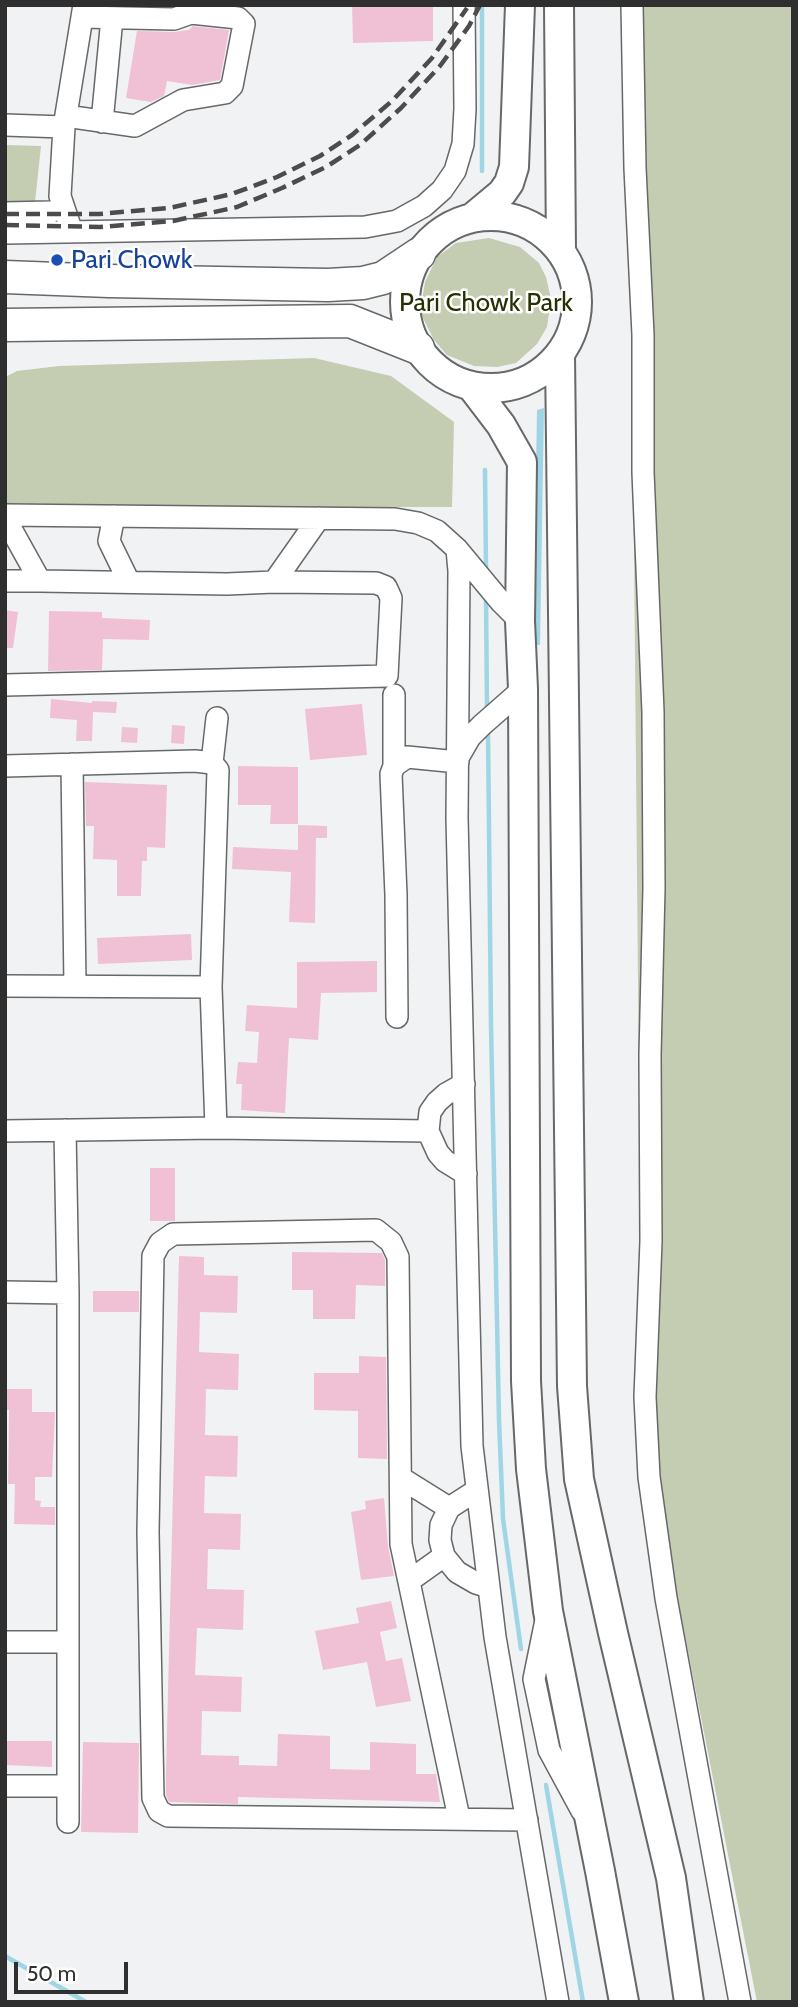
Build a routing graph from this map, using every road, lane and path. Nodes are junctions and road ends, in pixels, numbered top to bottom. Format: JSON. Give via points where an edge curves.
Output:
{"nodes":[{"id":1,"x":464,"y":5,"type":"edge"},
{"id":2,"x":520,"y":5,"type":"edge"},
{"id":3,"x":559,"y":5,"type":"edge"},
{"id":4,"x":632,"y":5,"type":"edge"},
{"id":5,"x":83,"y":11,"type":"edge"},
{"id":6,"x":112,"y":18,"type":"junction"},
{"id":7,"x":65,"y":122,"type":"junction"},
{"id":8,"x":102,"y":122,"type":"junction"},
{"id":9,"x":5,"y":125,"type":"edge"},
{"id":10,"x":55,"y":204,"type":"junction"},
{"id":11,"x":5,"y":213,"type":"edge"},
{"id":12,"x":472,"y":218,"type":"junction"},
{"id":13,"x":39,"y":232,"type":"junction"},
{"id":14,"x":72,"y":232,"type":"junction"},
{"id":15,"x":5,"y":233,"type":"edge"},
{"id":16,"x":561,"y":252,"type":"junction"},
{"id":17,"x":419,"y":254,"type":"junction"},
{"id":18,"x":5,"y":276,"type":"edge"},
{"id":19,"x":5,"y":325,"type":"edge"},
{"id":20,"x":58,"y":326,"type":"junction"},
{"id":21,"x":5,"y":347,"type":"edge"},
{"id":22,"x":418,"y":348,"type":"junction"},
{"id":23,"x":561,"y":355,"type":"junction"},
{"id":24,"x":472,"y":387,"type":"junction"},
{"id":25,"x":114,"y":516,"type":"junction"},
{"id":26,"x":5,"y":517,"type":"edge"},
{"id":27,"x":319,"y":518,"type":"junction"},
{"id":28,"x":457,"y":549,"type":"junction"},
{"id":29,"x":5,"y":581,"type":"edge"},
{"id":30,"x":40,"y":581,"type":"junction"},
{"id":31,"x":129,"y":582,"type":"junction"},
{"id":32,"x":274,"y":582,"type":"junction"},
{"id":33,"x":510,"y":611,"type":"junction"},
{"id":34,"x":5,"y":685,"type":"edge"},
{"id":35,"x":523,"y":689,"type":"junction"},
{"id":36,"x":394,"y":695,"type":"dead end"},
{"id":37,"x":217,"y":718,"type":"dead end"},
{"id":38,"x":459,"y":759,"type":"junction"},
{"id":39,"x":212,"y":763,"type":"junction"},
{"id":40,"x":72,"y":764,"type":"junction"},
{"id":41,"x":394,"y":765,"type":"junction"},
{"id":42,"x":5,"y":766,"type":"edge"},
{"id":43,"x":5,"y":986,"type":"edge"},
{"id":44,"x":75,"y":986,"type":"junction"},
{"id":45,"x":211,"y":987,"type":"junction"},
{"id":46,"x":397,"y":1017,"type":"dead end"},
{"id":47,"x":464,"y":1084,"type":"junction"},
{"id":48,"x":216,"y":1128,"type":"junction"},
{"id":49,"x":65,"y":1130,"type":"junction"},
{"id":50,"x":5,"y":1131,"type":"edge"},
{"id":51,"x":428,"y":1132,"type":"junction"},
{"id":52,"x":466,"y":1174,"type":"junction"},
{"id":53,"x":5,"y":1292,"type":"edge"},
{"id":54,"x":68,"y":1293,"type":"junction"},
{"id":55,"x":401,"y":1478,"type":"junction"},
{"id":56,"x":477,"y":1490,"type":"junction"},
{"id":57,"x":449,"y":1508,"type":"junction"},
{"id":58,"x":444,"y":1556,"type":"junction"},
{"id":59,"x":409,"y":1581,"type":"junction"},
{"id":60,"x":489,"y":1587,"type":"junction"},
{"id":61,"x":5,"y":1642,"type":"edge"},
{"id":62,"x":68,"y":1642,"type":"junction"},
{"id":63,"x":5,"y":1786,"type":"edge"},
{"id":64,"x":68,"y":1787,"type":"junction"},
{"id":65,"x":458,"y":1818,"type":"junction"},
{"id":66,"x":527,"y":1820,"type":"junction"},
{"id":67,"x":68,"y":1822,"type":"dead end"},
{"id":68,"x":558,"y":2002,"type":"edge"},
{"id":69,"x":624,"y":2002,"type":"edge"},
{"id":70,"x":689,"y":2002,"type":"edge"},
{"id":71,"x":740,"y":2002,"type":"edge"}],
"edges":[{"from":1,"to":14,"type":"street","via":[[463,144],[455,170],[424,206],[397,221],[365,227]]},
{"from":2,"to":12,"type":"main road","via":[[514,167],[502,193]]},
{"from":3,"to":16,"type":"main road"},
{"from":4,"to":71,"type":"street","via":[[653,726],[651,1228],[645,1397],[666,1598]]},
{"from":5,"to":6,"type":"street"},
{"from":5,"to":7,"type":"street"},
{"from":6,"to":8,"type":"street"},
{"from":6,"to":8,"type":"street","via":[[174,19],[191,13],[238,19],[244,24],[229,91],[183,100],[135,126]]},
{"from":7,"to":8,"type":"street"},
{"from":7,"to":9,"type":"street"},
{"from":7,"to":10,"type":"street"},
{"from":10,"to":11,"type":"street"},
{"from":10,"to":13,"type":"street"},
{"from":10,"to":14,"type":"street"},
{"from":12,"to":16,"type":"main road","via":[[497,216],[522,222],[544,233]]},
{"from":12,"to":17,"type":"main road","via":[[451,225]]},
{"from":13,"to":14,"type":"street"},
{"from":13,"to":15,"type":"street"},
{"from":16,"to":23,"type":"main road","via":[[573,277],[578,304],[573,331]]},
{"from":17,"to":18,"type":"highway","via":[[383,278],[328,285]]},
{"from":17,"to":22,"type":"main road","via":[[408,276],[405,301],[408,326]]},
{"from":19,"to":20,"type":"highway"},
{"from":20,"to":21,"type":"highway"},
{"from":20,"to":22,"type":"highway","via":[[350,321]]},
{"from":22,"to":24,"type":"main road","via":[[432,366]]},
{"from":23,"to":24,"type":"main road","via":[[521,384],[497,389]]},
{"from":23,"to":70,"type":"main road","via":[[573,1399],[579,1479],[671,1878]]},
{"from":24,"to":33,"type":"main road","via":[[522,462]]},
{"from":25,"to":26,"type":"street"},
{"from":25,"to":27,"type":"street"},
{"from":25,"to":31,"type":"street","via":[[109,541]]},
{"from":26,"to":30,"type":"street"},
{"from":27,"to":28,"type":"street","via":[[418,523],[437,531]]},
{"from":27,"to":32,"type":"street"},
{"from":28,"to":33,"type":"street"},
{"from":28,"to":38,"type":"street"},
{"from":29,"to":30,"type":"street"},
{"from":30,"to":31,"type":"street"},
{"from":31,"to":32,"type":"street"},
{"from":32,"to":34,"type":"street","via":[[376,583],[386,587],[391,598],[387,676]]},
{"from":33,"to":35,"type":"main road"},
{"from":35,"to":38,"type":"street","via":[[470,737]]},
{"from":35,"to":69,"type":"main road","via":[[526,1381],[531,1469],[548,1611]]},
{"from":36,"to":41,"type":"street"},
{"from":37,"to":39,"type":"street"},
{"from":38,"to":41,"type":"street","via":[[407,757]]},
{"from":38,"to":47,"type":"street"},
{"from":39,"to":40,"type":"street"},
{"from":39,"to":45,"type":"street","via":[[218,770],[219,787]]},
{"from":40,"to":42,"type":"street"},
{"from":40,"to":44,"type":"street"},
{"from":41,"to":46,"type":"street"},
{"from":43,"to":44,"type":"street"},
{"from":44,"to":45,"type":"street"},
{"from":45,"to":48,"type":"street"},
{"from":47,"to":51,"type":"street","via":[[437,1102],[430,1112]]},
{"from":47,"to":52,"type":"street"},
{"from":48,"to":49,"type":"street"},
{"from":48,"to":51,"type":"street"},
{"from":49,"to":50,"type":"street"},
{"from":49,"to":54,"type":"street"},
{"from":51,"to":52,"type":"street","via":[[445,1161]]},
{"from":52,"to":56,"type":"street"},
{"from":53,"to":54,"type":"street"},
{"from":54,"to":62,"type":"street"},
{"from":55,"to":57,"type":"street"},
{"from":55,"to":59,"type":"street","via":[[401,1544]]},
{"from":55,"to":65,"type":"street","via":[[398,1257],[391,1242],[376,1230],[173,1234],[160,1242],[153,1256],[148,1532],[153,1798],[159,1811],[168,1816]]},
{"from":56,"to":57,"type":"street"},
{"from":56,"to":60,"type":"street"},
{"from":57,"to":58,"type":"street","via":[[441,1525]]},
{"from":58,"to":59,"type":"street"},
{"from":58,"to":60,"type":"street","via":[[457,1572]]},
{"from":59,"to":65,"type":"street"},
{"from":60,"to":66,"type":"street"},
{"from":61,"to":62,"type":"street"},
{"from":62,"to":64,"type":"street"},
{"from":63,"to":64,"type":"street"},
{"from":64,"to":67,"type":"street"},
{"from":65,"to":66,"type":"street"},
{"from":66,"to":68,"type":"street"}]}
